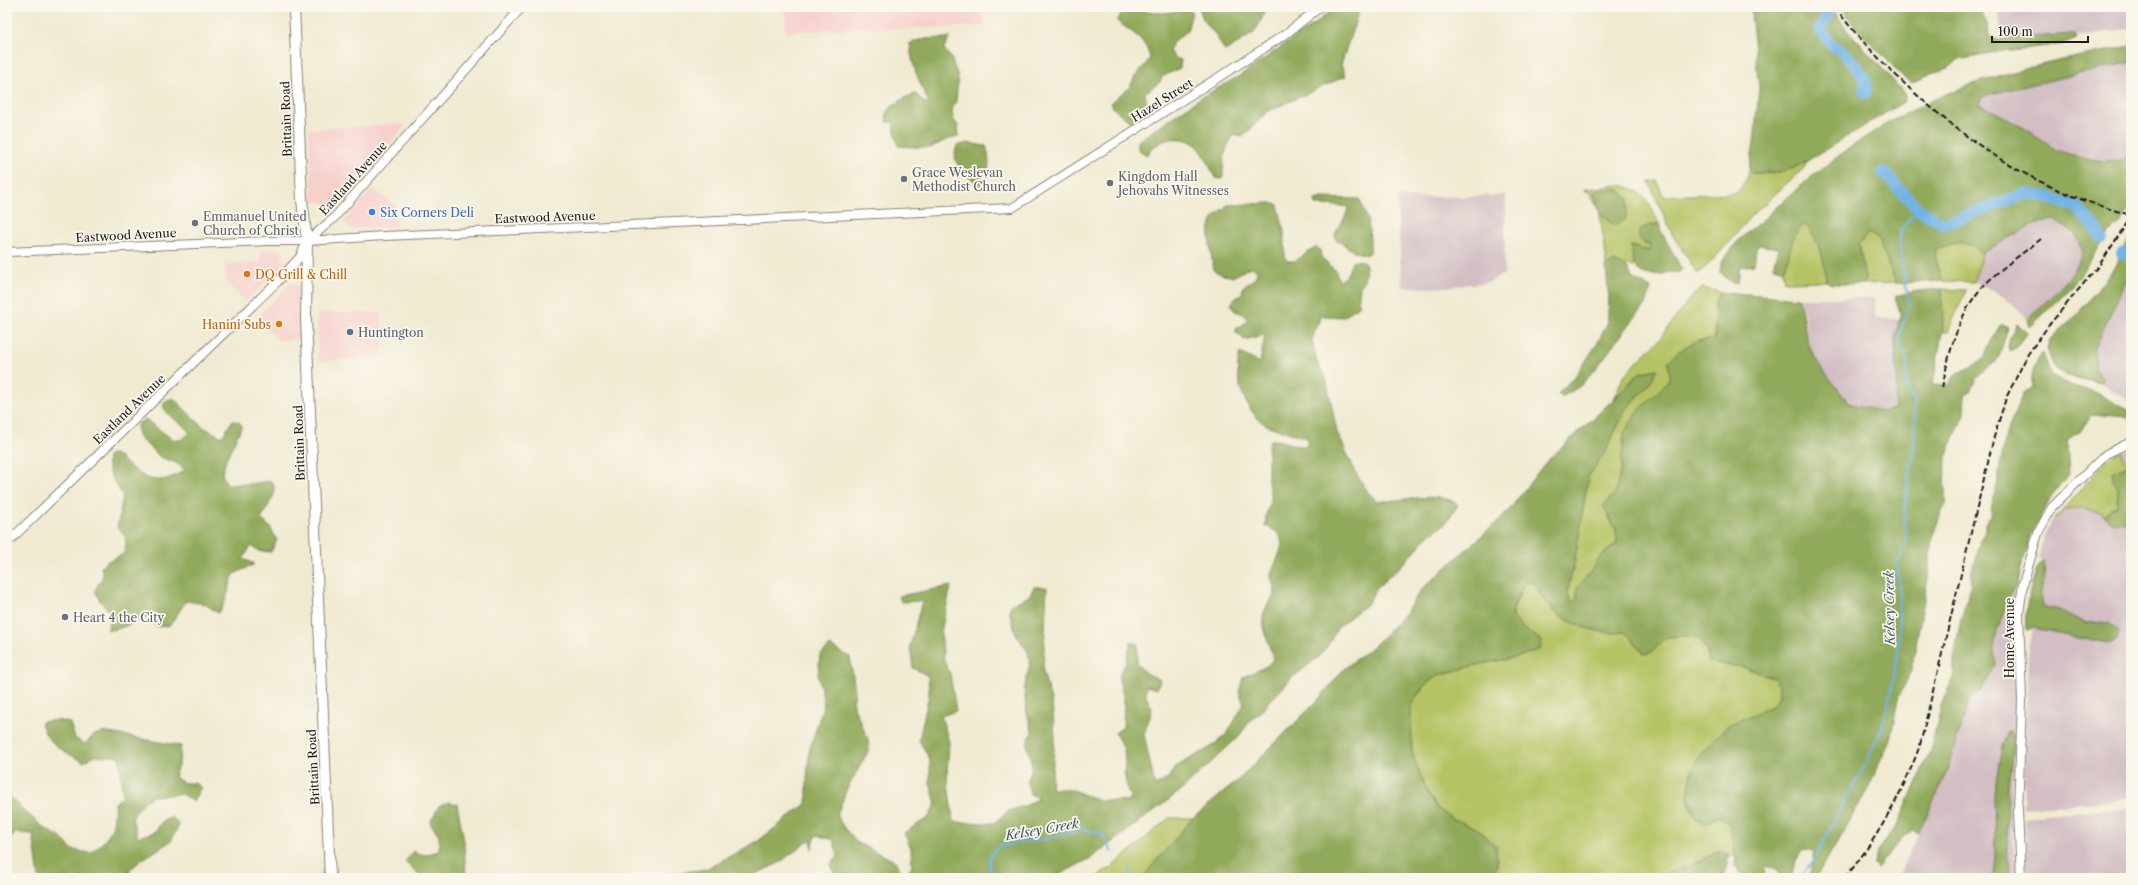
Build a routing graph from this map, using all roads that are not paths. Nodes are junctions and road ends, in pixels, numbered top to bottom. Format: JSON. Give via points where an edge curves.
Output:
{"nodes":[{"id":1,"x":294,"y":7,"type":"edge"},
{"id":2,"x":522,"y":7,"type":"edge"},
{"id":3,"x":1320,"y":7,"type":"edge"},
{"id":4,"x":1012,"y":208,"type":"joint"},
{"id":5,"x":307,"y":241,"type":"junction"},
{"id":6,"x":7,"y":252,"type":"edge"},
{"id":7,"x":2131,"y":442,"type":"edge"},
{"id":8,"x":7,"y":543,"type":"edge"},
{"id":9,"x":330,"y":878,"type":"edge"},
{"id":10,"x":2021,"y":878,"type":"edge"}],
"edges":[{"from":1,"to":5,"type":"main road","name":"Brittain Road","via":[[302,200]]},
{"from":2,"to":5,"type":"street","name":"Eastland Avenue","via":[[333,219]]},
{"from":3,"to":4,"type":"street","name":"Hazel Street","via":[[1263,49]]},
{"from":4,"to":5,"type":"street","name":"Eastwood Avenue"},
{"from":5,"to":6,"type":"street","name":"Eastwood Avenue"},
{"from":5,"to":8,"type":"street","name":"Eastland Avenue","via":[[300,257],[277,282]]},
{"from":5,"to":9,"type":"main road","name":"Brittain Road","via":[[306,319]]},
{"from":7,"to":10,"type":"street","name":"Home Avenue","via":[[2106,454],[2052,507],[2038,533],[2023,584],[2019,614],[2022,702],[2018,811]]}]}
